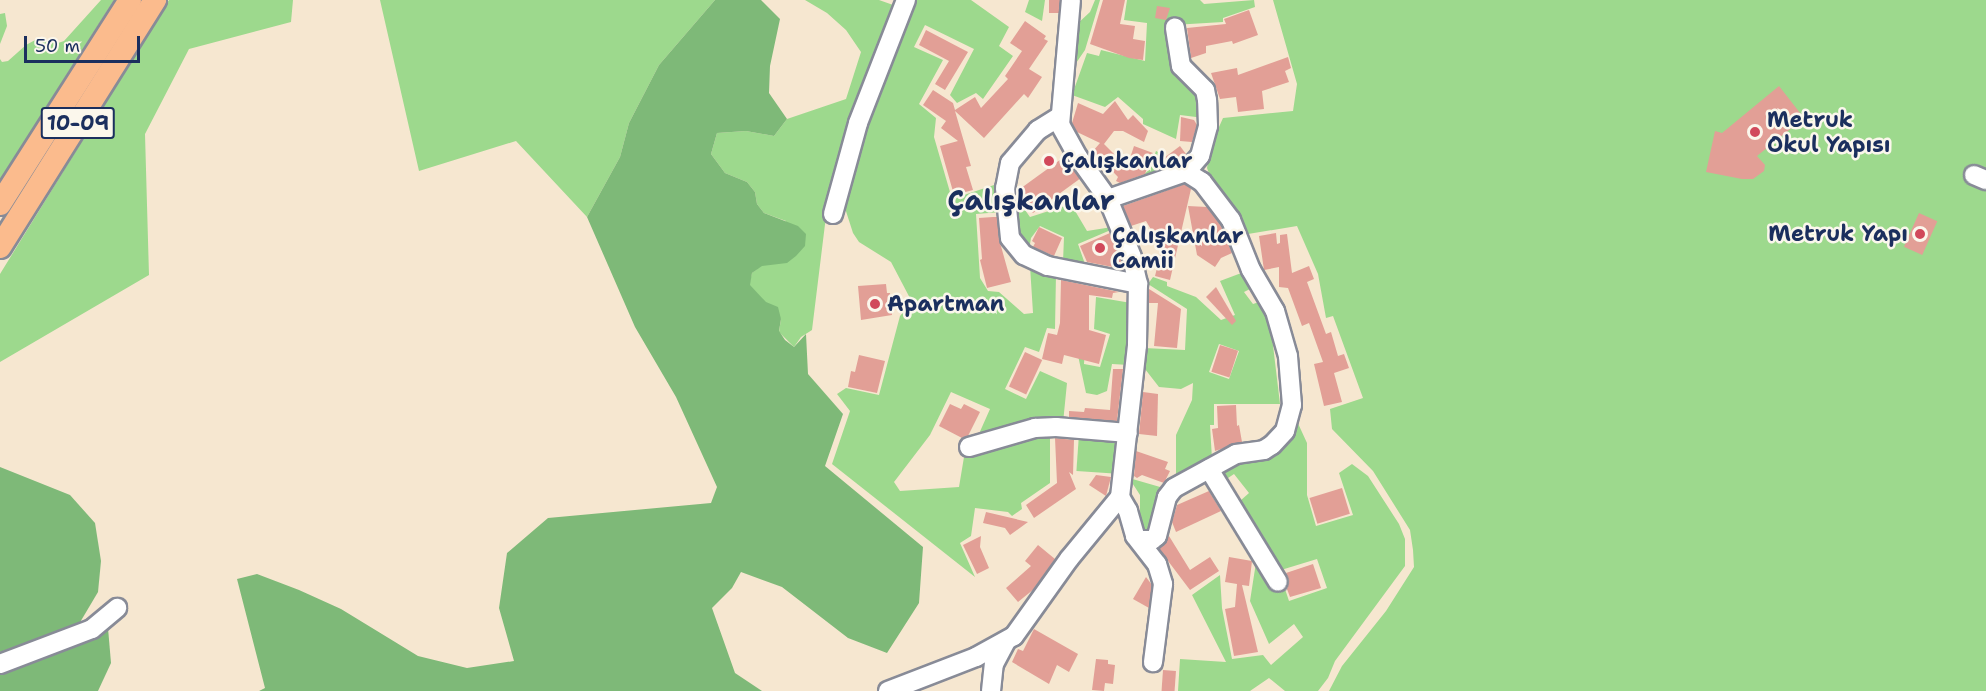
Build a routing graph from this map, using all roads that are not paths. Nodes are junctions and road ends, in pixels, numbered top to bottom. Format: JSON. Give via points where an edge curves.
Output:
{"nodes":[{"id":1,"x":130,"y":0,"type":"edge"},
{"id":2,"x":155,"y":0,"type":"edge"},
{"id":3,"x":906,"y":0,"type":"edge"},
{"id":4,"x":1071,"y":0,"type":"edge"},
{"id":5,"x":1175,"y":27,"type":"dead end"},
{"id":6,"x":1059,"y":117,"type":"junction"},
{"id":7,"x":1186,"y":172,"type":"junction"},
{"id":8,"x":1108,"y":199,"type":"junction"},
{"id":9,"x":0,"y":204,"type":"edge"},
{"id":10,"x":834,"y":214,"type":"dead end"},
{"id":11,"x":0,"y":247,"type":"edge"},
{"id":12,"x":1138,"y":284,"type":"junction"},
{"id":13,"x":1128,"y":433,"type":"junction"},
{"id":14,"x":969,"y":447,"type":"dead end"},
{"id":15,"x":1209,"y":469,"type":"junction"},
{"id":16,"x":1120,"y":497,"type":"junction"},
{"id":17,"x":1141,"y":540,"type":"junction"},
{"id":18,"x":1278,"y":582,"type":"dead end"},
{"id":19,"x":117,"y":608,"type":"dead end"},
{"id":20,"x":1005,"y":644,"type":"junction"},
{"id":21,"x":1153,"y":662,"type":"dead end"},
{"id":22,"x":0,"y":664,"type":"edge"},
{"id":23,"x":888,"y":691,"type":"edge"},
{"id":24,"x":992,"y":691,"type":"edge"}],
"edges":[{"from":1,"to":9,"type":"main road","number":"10-09"},
{"from":2,"to":11,"type":"main road","number":"10-09"},
{"from":3,"to":10,"type":"street","via":[[858,123]]},
{"from":4,"to":6,"type":"street"},
{"from":5,"to":7,"type":"street","via":[[1181,66],[1205,90],[1208,112],[1200,156]]},
{"from":6,"to":8,"type":"street","via":[[1063,133]]},
{"from":6,"to":12,"type":"street","via":[[1038,130],[1010,163],[1005,188],[1010,237],[1024,255],[1048,266]]},
{"from":7,"to":8,"type":"street"},
{"from":7,"to":15,"type":"street","via":[[1202,182],[1231,220],[1251,270],[1275,311],[1288,356],[1292,396],[1288,423],[1272,446],[1236,454]]},
{"from":8,"to":12,"type":"street","via":[[1132,257]]},
{"from":12,"to":13,"type":"street","via":[[1137,345]]},
{"from":13,"to":14,"type":"street","via":[[1035,428]]},
{"from":13,"to":16,"type":"street"},
{"from":15,"to":17,"type":"street","via":[[1170,492],[1157,536]]},
{"from":15,"to":18,"type":"street"},
{"from":16,"to":17,"type":"street","via":[[1135,536]]},
{"from":16,"to":20,"type":"street","via":[[1069,559],[1021,629]]},
{"from":17,"to":21,"type":"street","via":[[1157,564],[1163,584]]},
{"from":19,"to":22,"type":"street","via":[[93,629]]},
{"from":20,"to":23,"type":"street"},
{"from":20,"to":24,"type":"street","via":[[994,664]]}]}
